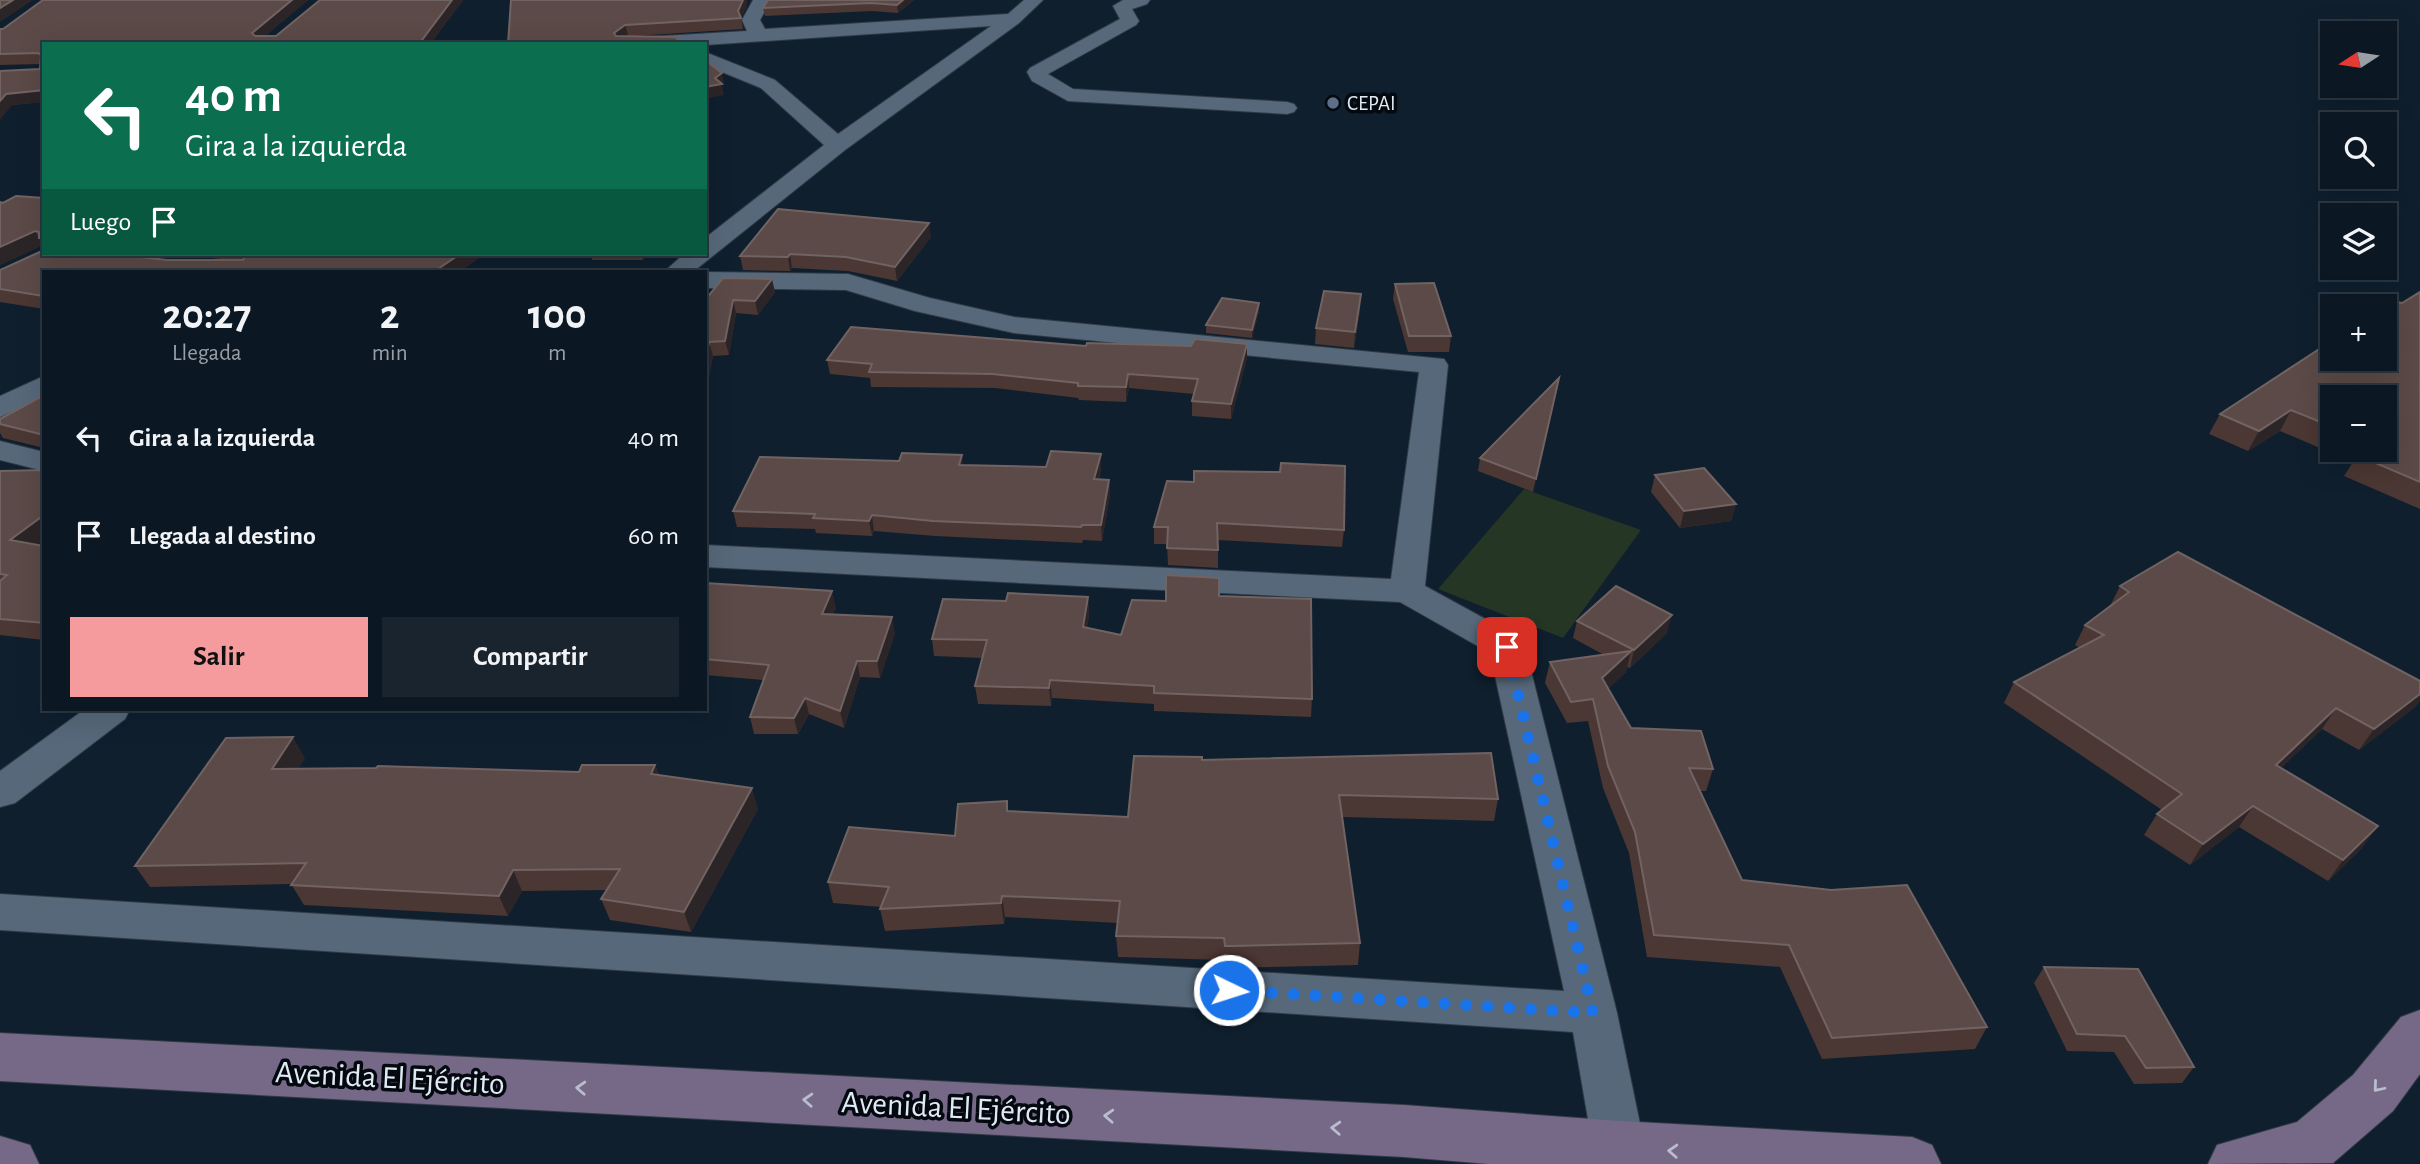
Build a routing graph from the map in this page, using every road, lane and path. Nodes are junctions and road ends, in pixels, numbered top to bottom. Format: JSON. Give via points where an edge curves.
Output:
{"nodes":[{"id":1,"x":762,"y":0,"type":"edge"},
{"id":2,"x":1034,"y":0,"type":"edge"},
{"id":3,"x":1141,"y":0,"type":"edge"},
{"id":4,"x":1013,"y":19,"type":"junction"},
{"id":5,"x":760,"y":36,"type":"junction"},
{"id":6,"x":680,"y":42,"type":"edge"},
{"id":7,"x":707,"y":59,"type":"edge"},
{"id":8,"x":1287,"y":108,"type":"dead end"},
{"id":9,"x":837,"y":145,"type":"junction"},
{"id":10,"x":707,"y":248,"type":"edge"},
{"id":11,"x":697,"y":256,"type":"edge"},
{"id":12,"x":679,"y":270,"type":"edge"},
{"id":13,"x":707,"y":280,"type":"edge"},
{"id":14,"x":42,"y":386,"type":"edge"},
{"id":15,"x":0,"y":408,"type":"edge"},
{"id":16,"x":0,"y":450,"type":"edge"},
{"id":17,"x":42,"y":461,"type":"edge"},
{"id":18,"x":707,"y":556,"type":"edge"},
{"id":19,"x":1407,"y":591,"type":"junction"},
{"id":20,"x":108,"y":711,"type":"edge"},
{"id":21,"x":0,"y":792,"type":"edge"},
{"id":22,"x":0,"y":912,"type":"edge"},
{"id":23,"x":1593,"y":1013,"type":"junction"},
{"id":24,"x":2420,"y":1033,"type":"edge"},
{"id":25,"x":0,"y":1057,"type":"edge"},
{"id":26,"x":1619,"y":1148,"type":"junction"},
{"id":27,"x":0,"y":1163,"type":"edge"},
{"id":28,"x":10,"y":1164,"type":"edge"},
{"id":29,"x":1912,"y":1164,"type":"edge"},
{"id":30,"x":2237,"y":1164,"type":"edge"}],
"edges":[{"from":1,"to":5,"type":"street","via":[[751,20]]},
{"from":2,"to":4,"type":"street"},
{"from":3,"to":8,"type":"street","via":[[1122,6],[1130,22],[1037,72],[1039,77],[1068,95]]},
{"from":4,"to":5,"type":"street"},
{"from":4,"to":9,"type":"street"},
{"from":5,"to":6,"type":"street"},
{"from":7,"to":9,"type":"street","via":[[768,84]]},
{"from":9,"to":10,"type":"street"},
{"from":11,"to":12,"type":"street"},
{"from":13,"to":19,"type":"street","via":[[848,282],[1014,325],[1434,365]]},
{"from":14,"to":15,"type":"street"},
{"from":16,"to":17,"type":"street"},
{"from":18,"to":19,"type":"street"},
{"from":19,"to":23,"type":"street","via":[[1507,647]]},
{"from":20,"to":21,"type":"street"},
{"from":22,"to":23,"type":"street"},
{"from":23,"to":26,"type":"street"},
{"from":24,"to":30,"type":"street","one_way":true,"via":[[2373,1093],[2312,1144]]},
{"from":26,"to":25,"type":"street","name":"Avenida El Ejército","one_way":true,"via":[[1391,1130]]},
{"from":29,"to":26,"type":"street","name":"Avenida El Ejército","one_way":true},
{"from":27,"to":28,"type":"street"}]}
